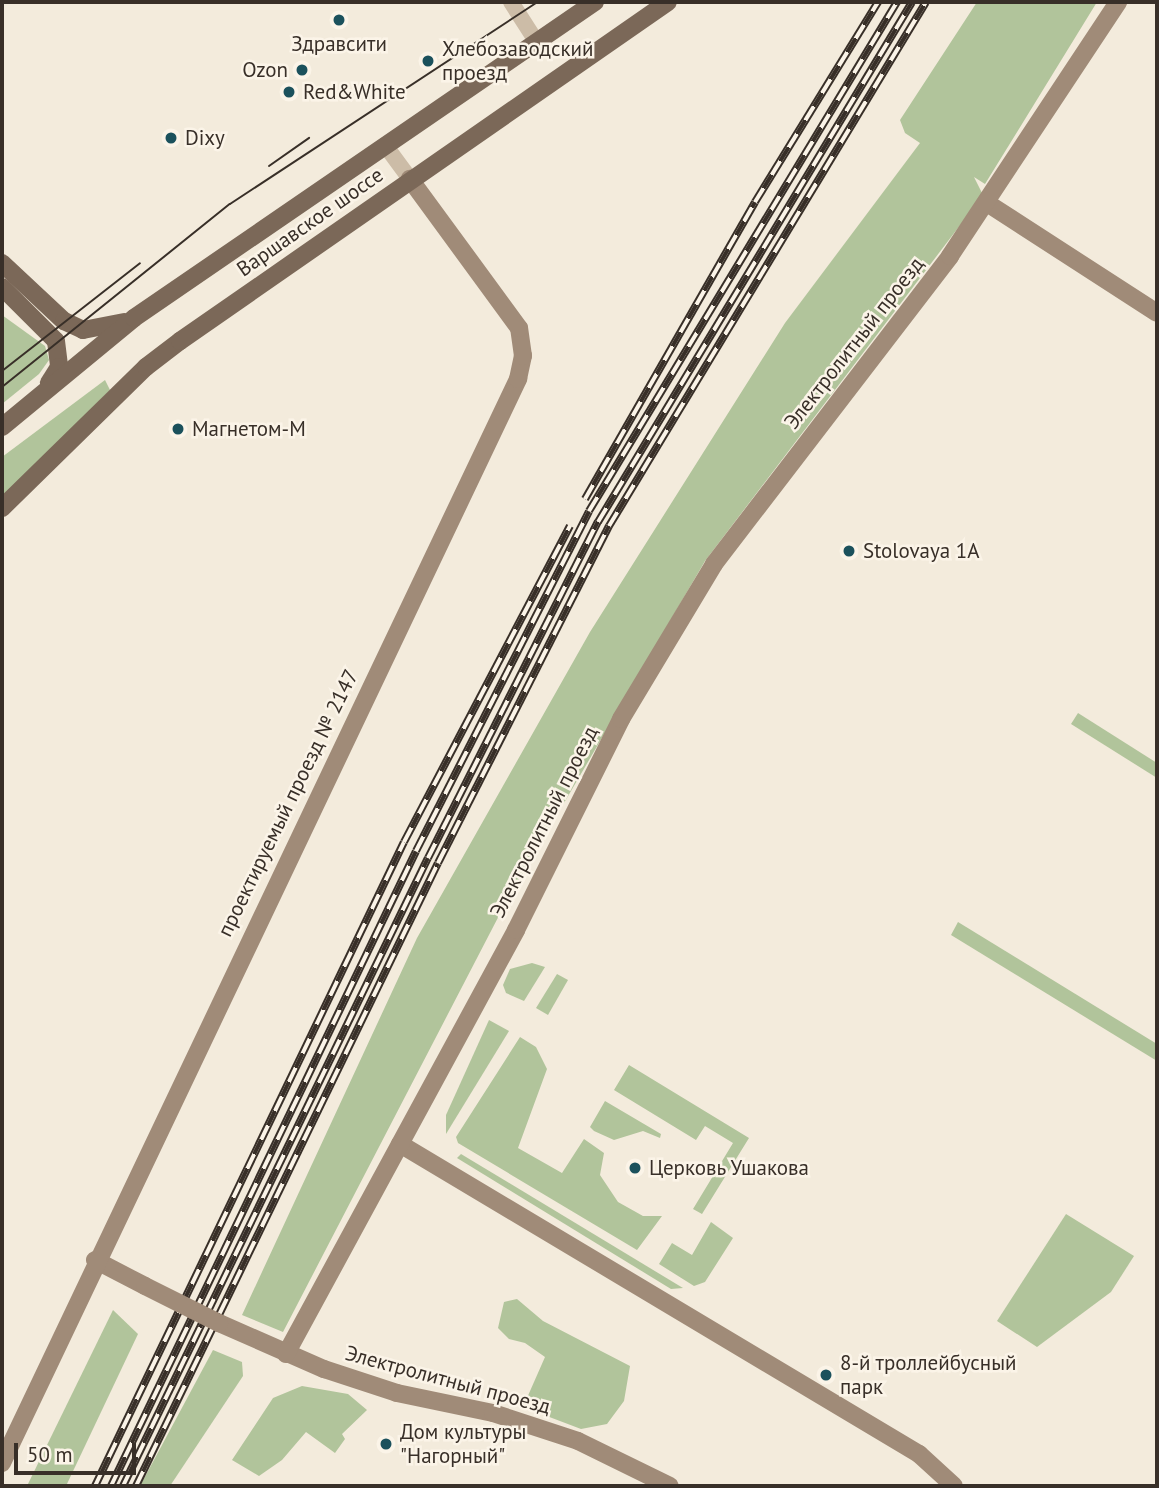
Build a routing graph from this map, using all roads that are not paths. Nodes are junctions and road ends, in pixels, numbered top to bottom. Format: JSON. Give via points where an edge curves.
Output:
{"nodes":[{"id":1,"x":511,"y":2,"type":"edge"},
{"id":2,"x":595,"y":2,"type":"edge"},
{"id":3,"x":668,"y":2,"type":"edge"},
{"id":4,"x":1118,"y":2,"type":"edge"},
{"id":5,"x":537,"y":41,"type":"junction"},
{"id":6,"x":385,"y":145,"type":"junction"},
{"id":7,"x":410,"y":179,"type":"junction"},
{"id":8,"x":987,"y":203,"type":"junction"},
{"id":9,"x":2,"y":262,"type":"edge"},
{"id":10,"x":2,"y":287,"type":"edge"},
{"id":11,"x":1157,"y":313,"type":"edge"},
{"id":12,"x":134,"y":318,"type":"junction"},
{"id":13,"x":43,"y":392,"type":"junction"},
{"id":14,"x":2,"y":427,"type":"edge"},
{"id":15,"x":2,"y":508,"type":"edge"},
{"id":16,"x":400,"y":1144,"type":"junction"},
{"id":17,"x":95,"y":1260,"type":"junction"},
{"id":18,"x":286,"y":1354,"type":"junction"},
{"id":19,"x":2,"y":1463,"type":"edge"},
{"id":20,"x":670,"y":1486,"type":"edge"},
{"id":21,"x":954,"y":1486,"type":"edge"}],
"edges":[{"from":1,"to":5,"type":"street"},
{"from":2,"to":5,"type":"main road","name":"Варшавское шоссе"},
{"from":3,"to":7,"type":"main road","name":"Варшавское шоссе"},
{"from":4,"to":8,"type":"street","name":"Электролитный проезд"},
{"from":5,"to":6,"type":"main road","name":"Варшавское шоссе"},
{"from":6,"to":7,"type":"street"},
{"from":6,"to":12,"type":"main road","name":"Варшавское шоссе"},
{"from":7,"to":15,"type":"main road","name":"Варшавское шоссе","via":[[146,367]]},
{"from":7,"to":17,"type":"street","name":"проектируемый проезд № 2147","via":[[519,328],[523,356],[518,379]]},
{"from":8,"to":11,"type":"street"},
{"from":8,"to":16,"type":"street","name":"Электролитный проезд","via":[[713,564],[621,719],[516,930]]},
{"from":9,"to":12,"type":"main road","via":[[55,314],[83,330]]},
{"from":10,"to":13,"type":"main road","via":[[48,332],[60,351],[59,367]]},
{"from":12,"to":13,"type":"main road","name":"Варшавское шоссе"},
{"from":13,"to":14,"type":"main road","name":"Варшавское шоссе"},
{"from":16,"to":18,"type":"street","name":"Электролитный проезд"},
{"from":16,"to":21,"type":"street","via":[[919,1454]]},
{"from":17,"to":18,"type":"street","bridge":true},
{"from":17,"to":19,"type":"street","name":"проектируемый проезд № 2147"},
{"from":18,"to":20,"type":"street","name":"Электролитный проезд","via":[[397,1393],[493,1413],[579,1441]]}]}
